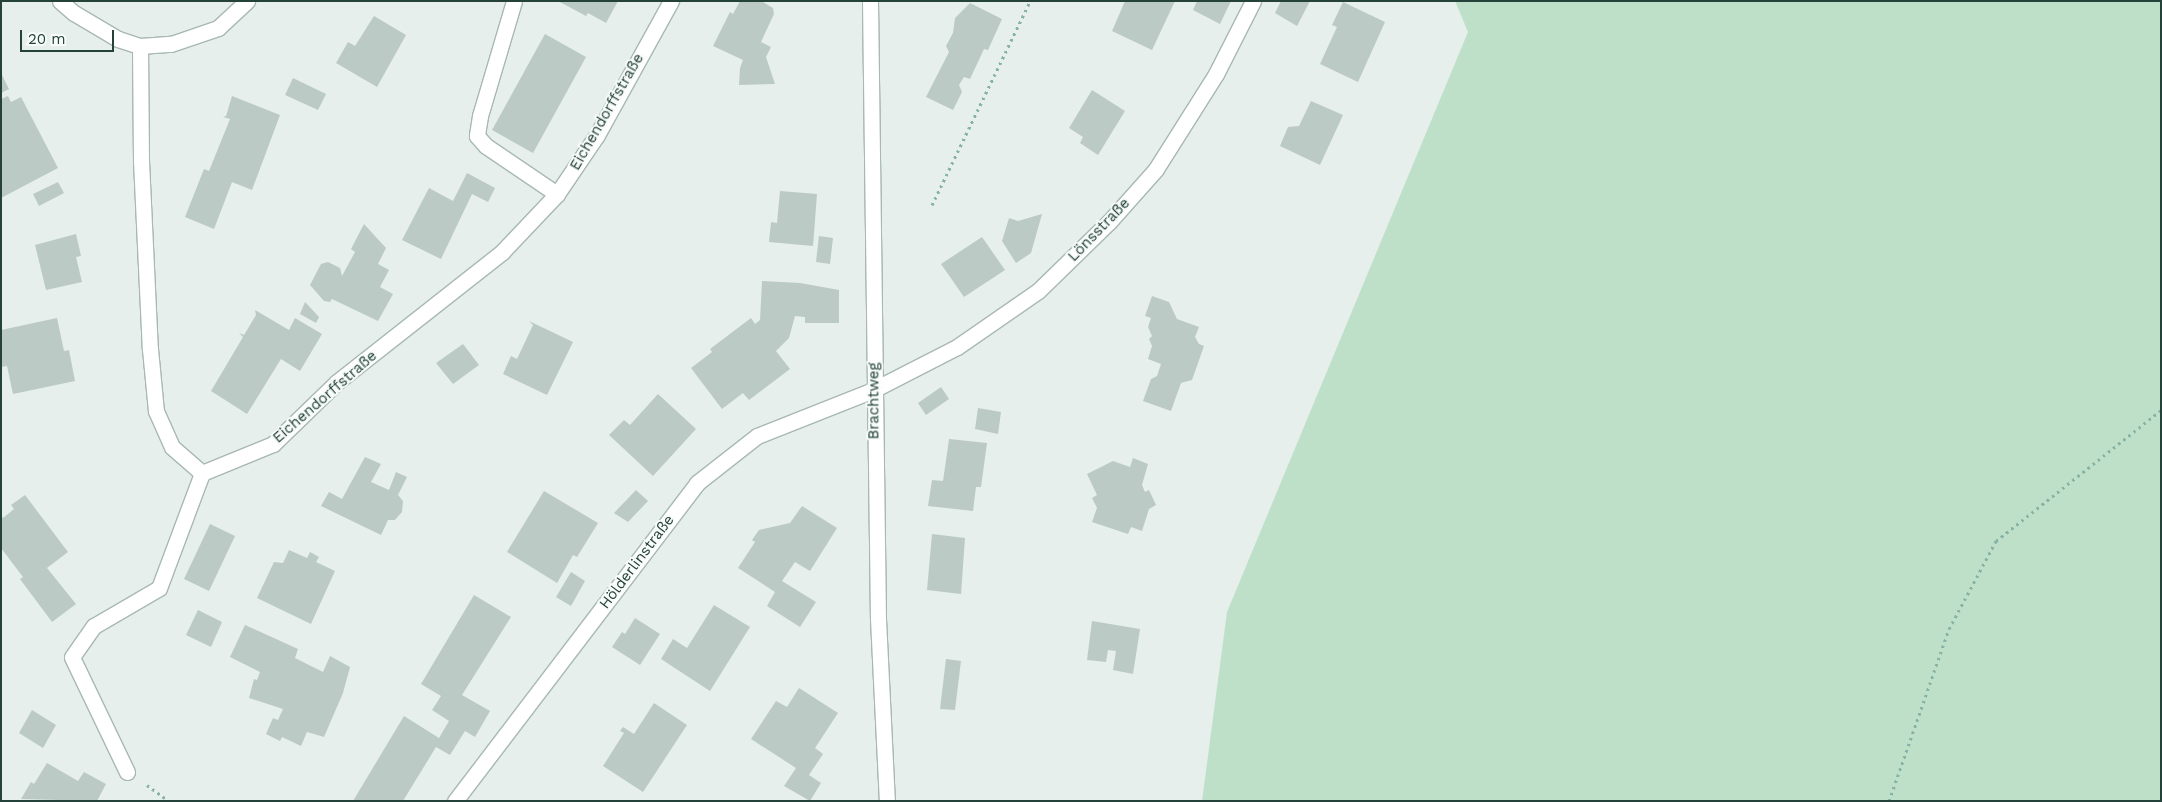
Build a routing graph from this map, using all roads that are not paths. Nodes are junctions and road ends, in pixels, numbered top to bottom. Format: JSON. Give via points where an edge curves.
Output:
{"nodes":[{"id":1,"x":60,"y":1,"type":"edge"},
{"id":2,"x":247,"y":1,"type":"edge"},
{"id":3,"x":514,"y":1,"type":"edge"},
{"id":4,"x":671,"y":1,"type":"edge"},
{"id":5,"x":870,"y":1,"type":"edge"},
{"id":6,"x":1254,"y":1,"type":"edge"},
{"id":7,"x":140,"y":46,"type":"junction"},
{"id":8,"x":558,"y":194,"type":"junction"},
{"id":9,"x":873,"y":390,"type":"junction"},
{"id":10,"x":202,"y":473,"type":"junction"},
{"id":11,"x":127,"y":772,"type":"dead end"},
{"id":12,"x":455,"y":801,"type":"edge"},
{"id":13,"x":887,"y":801,"type":"edge"}],
"edges":[{"from":1,"to":7,"type":"street","via":[[118,39]]},
{"from":2,"to":7,"type":"street","via":[[218,28],[171,44]]},
{"from":3,"to":8,"type":"street","via":[[477,136],[486,146]]},
{"from":4,"to":8,"type":"street","name":"Eichendorffstraße","via":[[597,135]]},
{"from":5,"to":9,"type":"street","name":"Brachtweg"},
{"from":6,"to":9,"type":"street","name":"Lönsstraße","via":[[1216,74],[1156,169],[1110,222],[1038,291],[957,347]]},
{"from":7,"to":10,"type":"street","via":[[142,181],[156,411],[172,447]]},
{"from":8,"to":10,"type":"street","name":"Eichendorffstraße","via":[[502,252],[337,382],[274,444]]},
{"from":9,"to":12,"type":"street","name":"Hölderlinstraße","via":[[757,436],[697,483]]},
{"from":9,"to":13,"type":"street","name":"Brachtweg","via":[[878,619]]},
{"from":10,"to":11,"type":"street","via":[[159,588],[94,626],[72,657]]}]}
